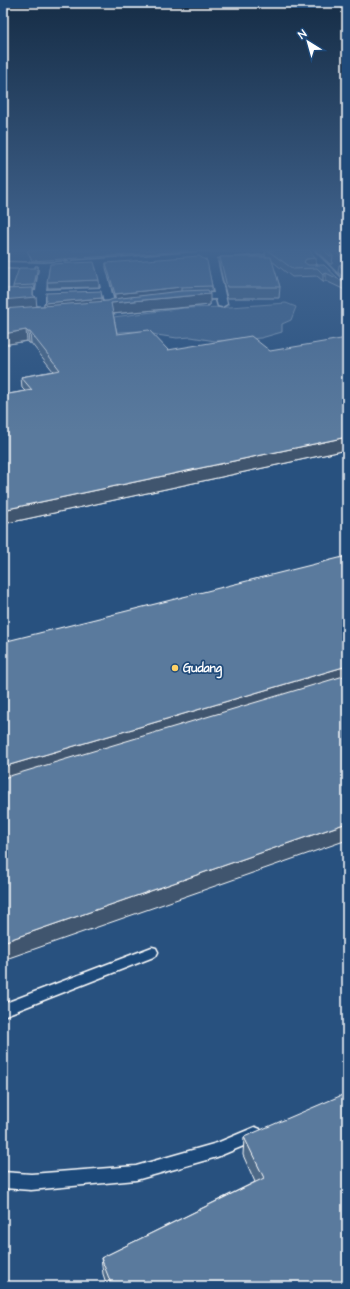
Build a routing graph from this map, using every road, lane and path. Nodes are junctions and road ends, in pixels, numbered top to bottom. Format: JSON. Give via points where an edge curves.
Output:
{"nodes":[{"id":1,"x":152,"y":952,"type":"dead end"},
{"id":2,"x":3,"y":1010,"type":"edge"},
{"id":3,"x":268,"y":1129,"type":"edge"},
{"id":4,"x":3,"y":1180,"type":"edge"}],
"edges":[{"from":1,"to":2,"type":"lane"},
{"from":3,"to":4,"type":"lane","via":[[217,1150],[136,1173],[31,1182]]}]}
